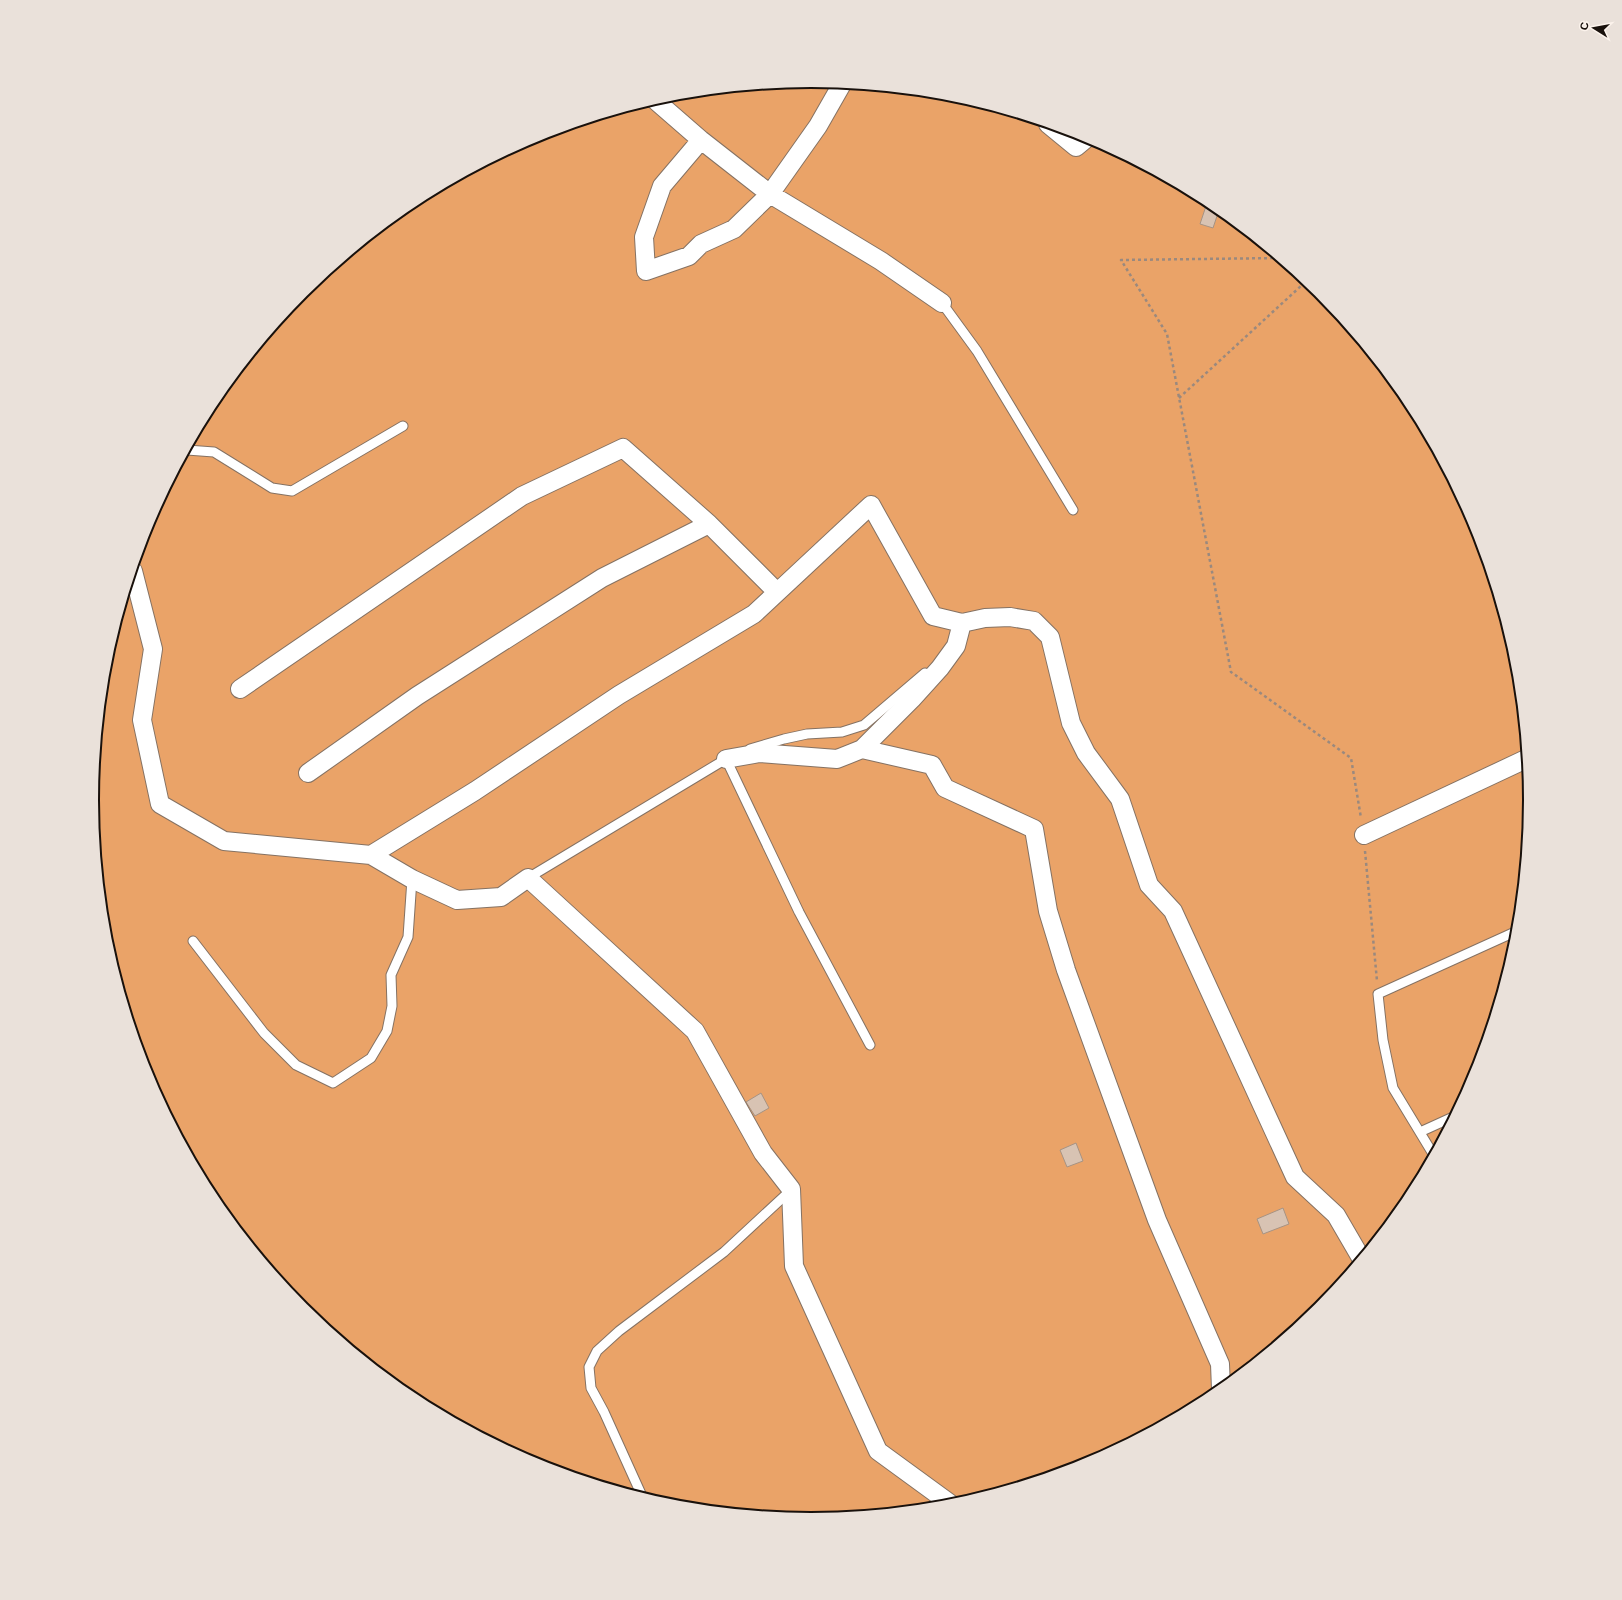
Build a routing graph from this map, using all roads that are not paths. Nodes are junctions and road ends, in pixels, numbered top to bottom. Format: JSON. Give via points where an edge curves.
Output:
{"nodes":[{"id":1,"x":839,"y":89,"type":"edge"},
{"id":2,"x":660,"y":105,"type":"edge"},
{"id":3,"x":1059,"y":133,"type":"edge"},
{"id":4,"x":701,"y":140,"type":"junction"},
{"id":5,"x":1082,"y":142,"type":"edge"},
{"id":6,"x":770,"y":194,"type":"junction"},
{"id":7,"x":942,"y":303,"type":"joint"},
{"id":8,"x":403,"y":426,"type":"dead end"},
{"id":9,"x":191,"y":450,"type":"edge"},
{"id":10,"x":1073,"y":510,"type":"dead end"},
{"id":11,"x":709,"y":524,"type":"junction"},
{"id":12,"x":135,"y":578,"type":"edge"},
{"id":13,"x":777,"y":592,"type":"junction"},
{"id":14,"x":962,"y":623,"type":"junction"},
{"id":15,"x":240,"y":689,"type":"dead end"},
{"id":16,"x":862,"y":749,"type":"junction"},
{"id":17,"x":726,"y":759,"type":"junction"},
{"id":18,"x":1521,"y":761,"type":"edge"},
{"id":19,"x":308,"y":773,"type":"dead end"},
{"id":20,"x":1364,"y":835,"type":"road end"},
{"id":21,"x":371,"y":855,"type":"junction"},
{"id":22,"x":528,"y":878,"type":"junction"},
{"id":23,"x":412,"y":879,"type":"junction"},
{"id":24,"x":1510,"y":934,"type":"edge"},
{"id":25,"x":193,"y":941,"type":"dead end"},
{"id":26,"x":870,"y":1045,"type":"dead end"},
{"id":27,"x":1448,"y":1119,"type":"edge"},
{"id":28,"x":1420,"y":1132,"type":"junction"},
{"id":29,"x":1431,"y":1151,"type":"edge"},
{"id":30,"x":791,"y":1189,"type":"junction"},
{"id":31,"x":1358,"y":1255,"type":"edge"},
{"id":32,"x":1221,"y":1382,"type":"edge"},
{"id":33,"x":640,"y":1491,"type":"edge"},
{"id":34,"x":944,"y":1499,"type":"edge"}],
"edges":[{"from":1,"to":6,"type":"street","via":[[818,126]]},
{"from":2,"to":4,"type":"street"},
{"from":3,"to":5,"type":"street","via":[[1076,147]]},
{"from":4,"to":6,"type":"street"},
{"from":4,"to":6,"type":"street","via":[[662,186],[644,237],[646,271],[689,256],[701,244],[734,229]]},
{"from":6,"to":7,"type":"street","via":[[881,261]]},
{"from":7,"to":10,"type":"lane","via":[[977,351]]},
{"from":8,"to":9,"type":"lane","via":[[292,492],[272,488],[214,452]]},
{"from":11,"to":13,"type":"street"},
{"from":11,"to":15,"type":"street","via":[[623,448],[522,496]]},
{"from":11,"to":19,"type":"street","via":[[602,578],[416,696]]},
{"from":12,"to":21,"type":"street","via":[[153,649],[142,720],[160,804],[224,841]]},
{"from":13,"to":14,"type":"street","via":[[871,505],[933,616]]},
{"from":13,"to":21,"type":"street","via":[[754,614],[619,695],[475,791]]},
{"from":14,"to":16,"type":"street","via":[[956,646],[940,668]]},
{"from":14,"to":17,"type":"lane","via":[[952,646],[864,725],[842,732],[807,734],[784,739],[760,745]]},
{"from":14,"to":31,"type":"street","via":[[985,618],[1010,617],[1034,621],[1050,637],[1071,723],[1086,753],[1120,799],[1150,885],[1173,911],[1295,1177],[1336,1215]]},
{"from":16,"to":17,"type":"street","via":[[837,759],[760,753]]},
{"from":16,"to":32,"type":"street","via":[[932,765],[945,788],[1034,829],[1048,911],[1066,970],[1157,1220],[1220,1364]]},
{"from":17,"to":22,"type":"lane"},
{"from":17,"to":26,"type":"lane","via":[[799,912]]},
{"from":18,"to":20,"type":"street"},
{"from":21,"to":23,"type":"street"},
{"from":22,"to":23,"type":"street","via":[[501,897],[457,900]]},
{"from":22,"to":30,"type":"street","via":[[694,1031],[763,1153]]},
{"from":23,"to":25,"type":"lane","via":[[408,937],[391,975],[392,1006],[387,1030],[371,1058],[333,1083],[296,1065],[264,1034]]},
{"from":24,"to":28,"type":"lane","via":[[1378,994],[1383,1040],[1393,1088]]},
{"from":27,"to":28,"type":"lane"},
{"from":28,"to":29,"type":"lane"},
{"from":30,"to":33,"type":"lane","via":[[724,1252],[619,1331],[597,1351],[589,1367],[591,1388]]},
{"from":30,"to":34,"type":"street","via":[[794,1266],[878,1451]]}]}
